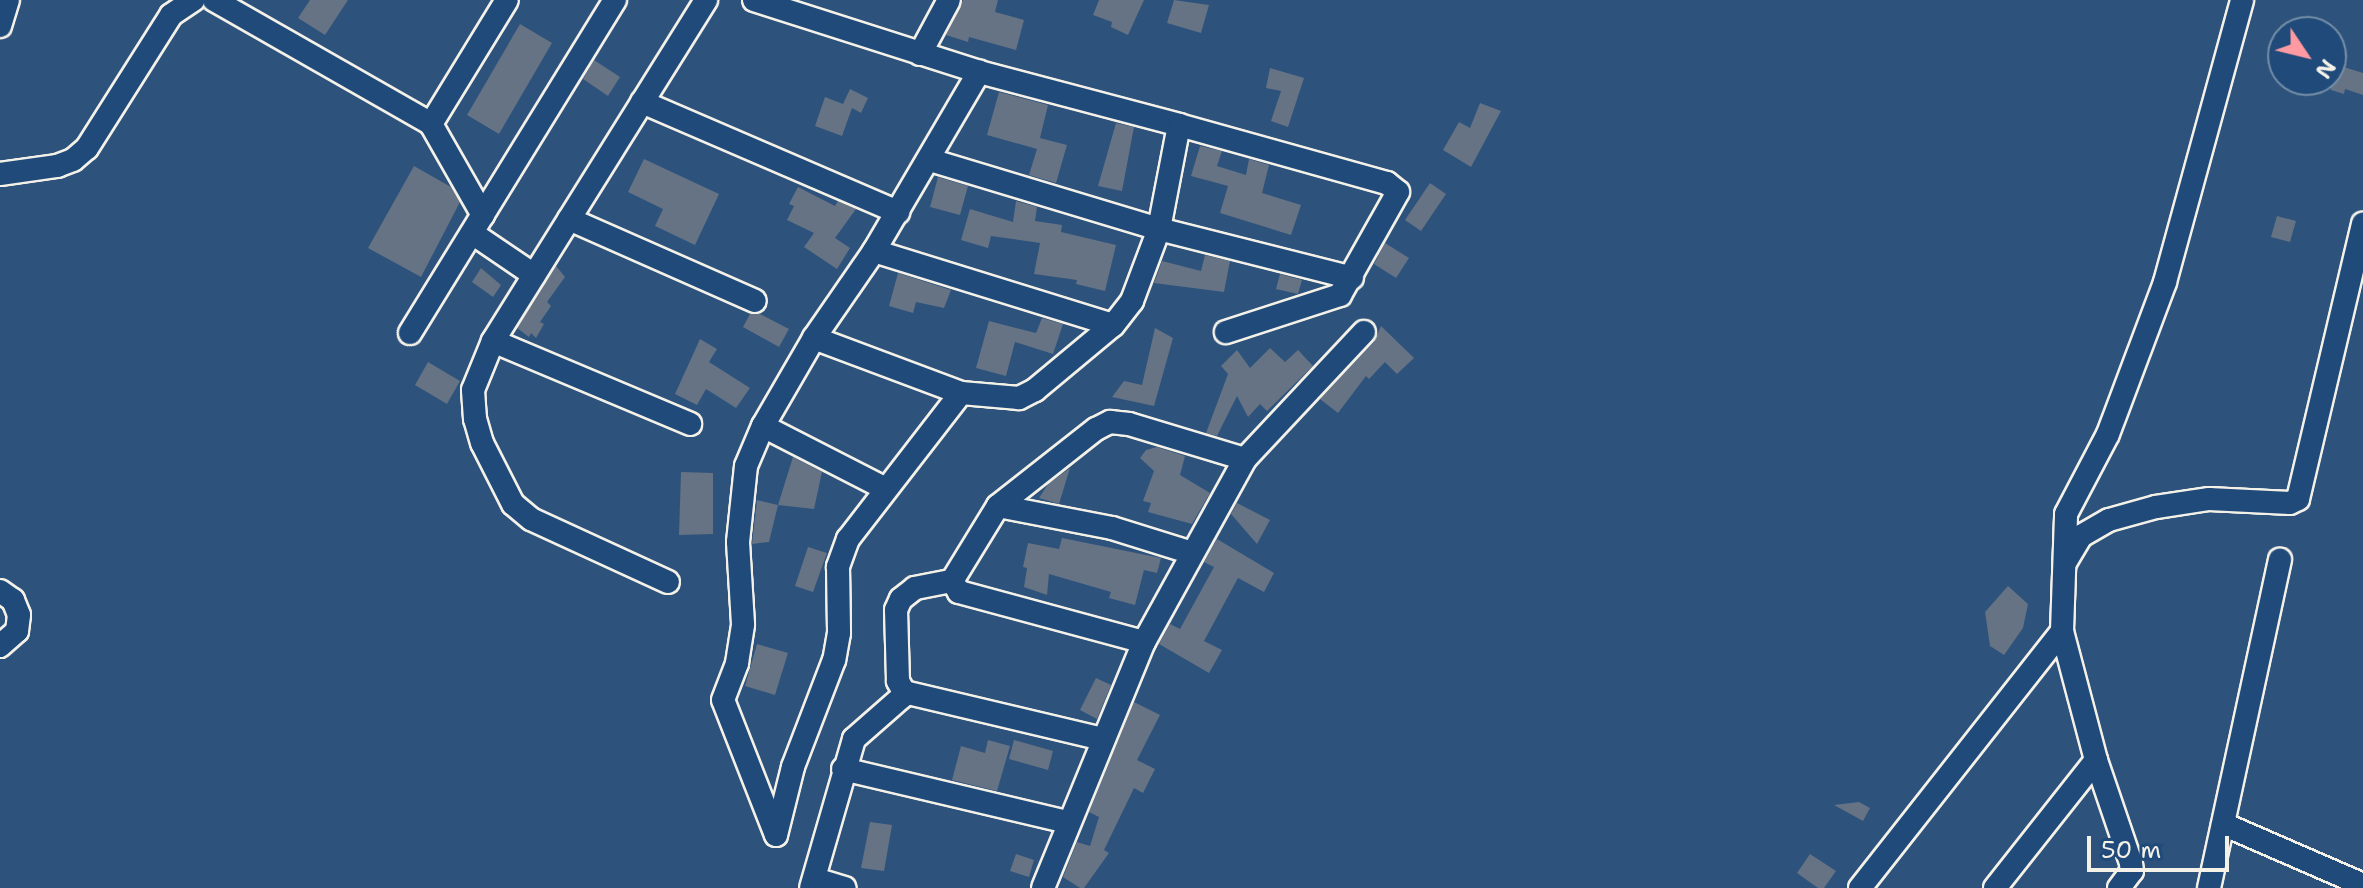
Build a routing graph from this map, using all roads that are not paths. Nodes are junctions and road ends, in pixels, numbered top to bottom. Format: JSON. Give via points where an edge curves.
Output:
{"nodes":[{"id":1,"x":8,"y":0,"type":"edge"},
{"id":2,"x":193,"y":0,"type":"edge"},
{"id":3,"x":214,"y":0,"type":"edge"},
{"id":4,"x":507,"y":0,"type":"edge"},
{"id":5,"x":615,"y":0,"type":"edge"},
{"id":6,"x":706,"y":0,"type":"edge"},
{"id":7,"x":754,"y":0,"type":"edge"},
{"id":8,"x":949,"y":0,"type":"edge"},
{"id":9,"x":2242,"y":0,"type":"edge"},
{"id":10,"x":0,"y":26,"type":"edge"},
{"id":11,"x":920,"y":54,"type":"junction"},
{"id":12,"x":979,"y":72,"type":"junction"},
{"id":13,"x":642,"y":102,"type":"junction"},
{"id":14,"x":431,"y":124,"type":"junction"},
{"id":15,"x":1179,"y":125,"type":"junction"},
{"id":16,"x":930,"y":160,"type":"junction"},
{"id":17,"x":0,"y":174,"type":"edge"},
{"id":18,"x":898,"y":212,"type":"junction"},
{"id":19,"x":569,"y":219,"type":"junction"},
{"id":20,"x":478,"y":224,"type":"junction"},
{"id":21,"x":2363,"y":224,"type":"edge"},
{"id":22,"x":1159,"y":229,"type":"junction"},
{"id":23,"x":874,"y":251,"type":"junction"},
{"id":24,"x":534,"y":275,"type":"junction"},
{"id":25,"x":1352,"y":278,"type":"junction"},
{"id":26,"x":755,"y":301,"type":"dead end"},
{"id":27,"x":1113,"y":325,"type":"junction"},
{"id":28,"x":1226,"y":332,"type":"dead end"},
{"id":29,"x":1364,"y":332,"type":"dead end"},
{"id":30,"x":410,"y":333,"type":"dead end"},
{"id":31,"x":814,"y":338,"type":"junction"},
{"id":32,"x":493,"y":341,"type":"junction"},
{"id":33,"x":961,"y":393,"type":"junction"},
{"id":34,"x":690,"y":424,"type":"dead end"},
{"id":35,"x":763,"y":426,"type":"junction"},
{"id":36,"x":1245,"y":459,"type":"junction"},
{"id":37,"x":884,"y":488,"type":"junction"},
{"id":38,"x":998,"y":506,"type":"junction"},
{"id":39,"x":1192,"y":553,"type":"junction"},
{"id":40,"x":2280,"y":560,"type":"dead end"},
{"id":41,"x":2066,"y":562,"type":"junction"},
{"id":42,"x":952,"y":581,"type":"junction"},
{"id":43,"x":668,"y":582,"type":"dead end"},
{"id":44,"x":0,"y":591,"type":"edge"},
{"id":45,"x":2062,"y":631,"type":"junction"},
{"id":46,"x":1144,"y":642,"type":"junction"},
{"id":47,"x":0,"y":646,"type":"edge"},
{"id":48,"x":904,"y":692,"type":"junction"},
{"id":49,"x":1103,"y":739,"type":"junction"},
{"id":50,"x":2096,"y":760,"type":"junction"},
{"id":51,"x":843,"y":769,"type":"junction"},
{"id":52,"x":1068,"y":822,"type":"junction"},
{"id":53,"x":2223,"y":824,"type":"junction"},
{"id":54,"x":813,"y":884,"type":"edge"},
{"id":55,"x":2363,"y":885,"type":"edge"},
{"id":56,"x":845,"y":888,"type":"edge"},
{"id":57,"x":1043,"y":888,"type":"edge"},
{"id":58,"x":1860,"y":888,"type":"edge"},
{"id":59,"x":1995,"y":888,"type":"edge"},
{"id":60,"x":2119,"y":888,"type":"edge"},
{"id":61,"x":2209,"y":888,"type":"edge"}],
"edges":[{"from":1,"to":10,"type":"street"},
{"from":2,"to":17,"type":"street","via":[[171,15],[87,148],[57,166]]},
{"from":3,"to":14,"type":"street"},
{"from":4,"to":14,"type":"street"},
{"from":5,"to":20,"type":"street"},
{"from":6,"to":13,"type":"street"},
{"from":7,"to":11,"type":"street"},
{"from":8,"to":11,"type":"street"},
{"from":9,"to":41,"type":"street","via":[[2165,282],[2108,434],[2066,514]]},
{"from":11,"to":12,"type":"street"},
{"from":12,"to":15,"type":"street"},
{"from":12,"to":16,"type":"street"},
{"from":13,"to":18,"type":"street"},
{"from":13,"to":19,"type":"street"},
{"from":14,"to":20,"type":"street"},
{"from":15,"to":22,"type":"street"},
{"from":15,"to":25,"type":"street","via":[[1394,187],[1398,192]]},
{"from":16,"to":18,"type":"street"},
{"from":16,"to":22,"type":"street"},
{"from":18,"to":23,"type":"street"},
{"from":19,"to":24,"type":"street"},
{"from":19,"to":26,"type":"street"},
{"from":20,"to":24,"type":"street"},
{"from":20,"to":30,"type":"street"},
{"from":21,"to":41,"type":"street","via":[[2298,499],[2209,499],[2156,507],[2109,520],[2081,536]]},
{"from":22,"to":25,"type":"street"},
{"from":22,"to":27,"type":"street","via":[[1132,301]]},
{"from":23,"to":27,"type":"street"},
{"from":23,"to":31,"type":"street"},
{"from":24,"to":32,"type":"street"},
{"from":25,"to":28,"type":"street","via":[[1340,295]]},
{"from":27,"to":33,"type":"street","via":[[1019,398]]},
{"from":29,"to":36,"type":"street"},
{"from":31,"to":33,"type":"street"},
{"from":31,"to":35,"type":"street"},
{"from":32,"to":34,"type":"street"},
{"from":32,"to":43,"type":"street","via":[[473,390],[475,419],[513,504],[531,519]]},
{"from":33,"to":37,"type":"street"},
{"from":35,"to":37,"type":"street"},
{"from":35,"to":37,"type":"street","via":[[746,466],[738,542],[743,624],[737,663],[723,700],[776,835],[793,767],[834,660],[838,567],[848,539]]},
{"from":36,"to":38,"type":"street","via":[[1110,422]]},
{"from":36,"to":39,"type":"street"},
{"from":38,"to":39,"type":"street","via":[[1112,528]]},
{"from":38,"to":42,"type":"street"},
{"from":39,"to":46,"type":"street"},
{"from":40,"to":53,"type":"street"},
{"from":41,"to":45,"type":"street"},
{"from":42,"to":46,"type":"street","via":[[959,592]]},
{"from":42,"to":48,"type":"street","via":[[915,588],[896,610],[898,681]]},
{"from":44,"to":47,"type":"street","via":[[13,600],[19,615],[17,631]]},
{"from":45,"to":50,"type":"street"},
{"from":45,"to":58,"type":"street"},
{"from":46,"to":49,"type":"street"},
{"from":48,"to":49,"type":"street"},
{"from":48,"to":51,"type":"street","via":[[854,739]]},
{"from":49,"to":52,"type":"street"},
{"from":50,"to":59,"type":"street"},
{"from":50,"to":60,"type":"street","via":[[2131,863],[2132,871]]},
{"from":51,"to":52,"type":"street"},
{"from":51,"to":54,"type":"street"},
{"from":52,"to":57,"type":"street"},
{"from":53,"to":55,"type":"street"},
{"from":53,"to":61,"type":"street"},
{"from":54,"to":56,"type":"street"}]}
